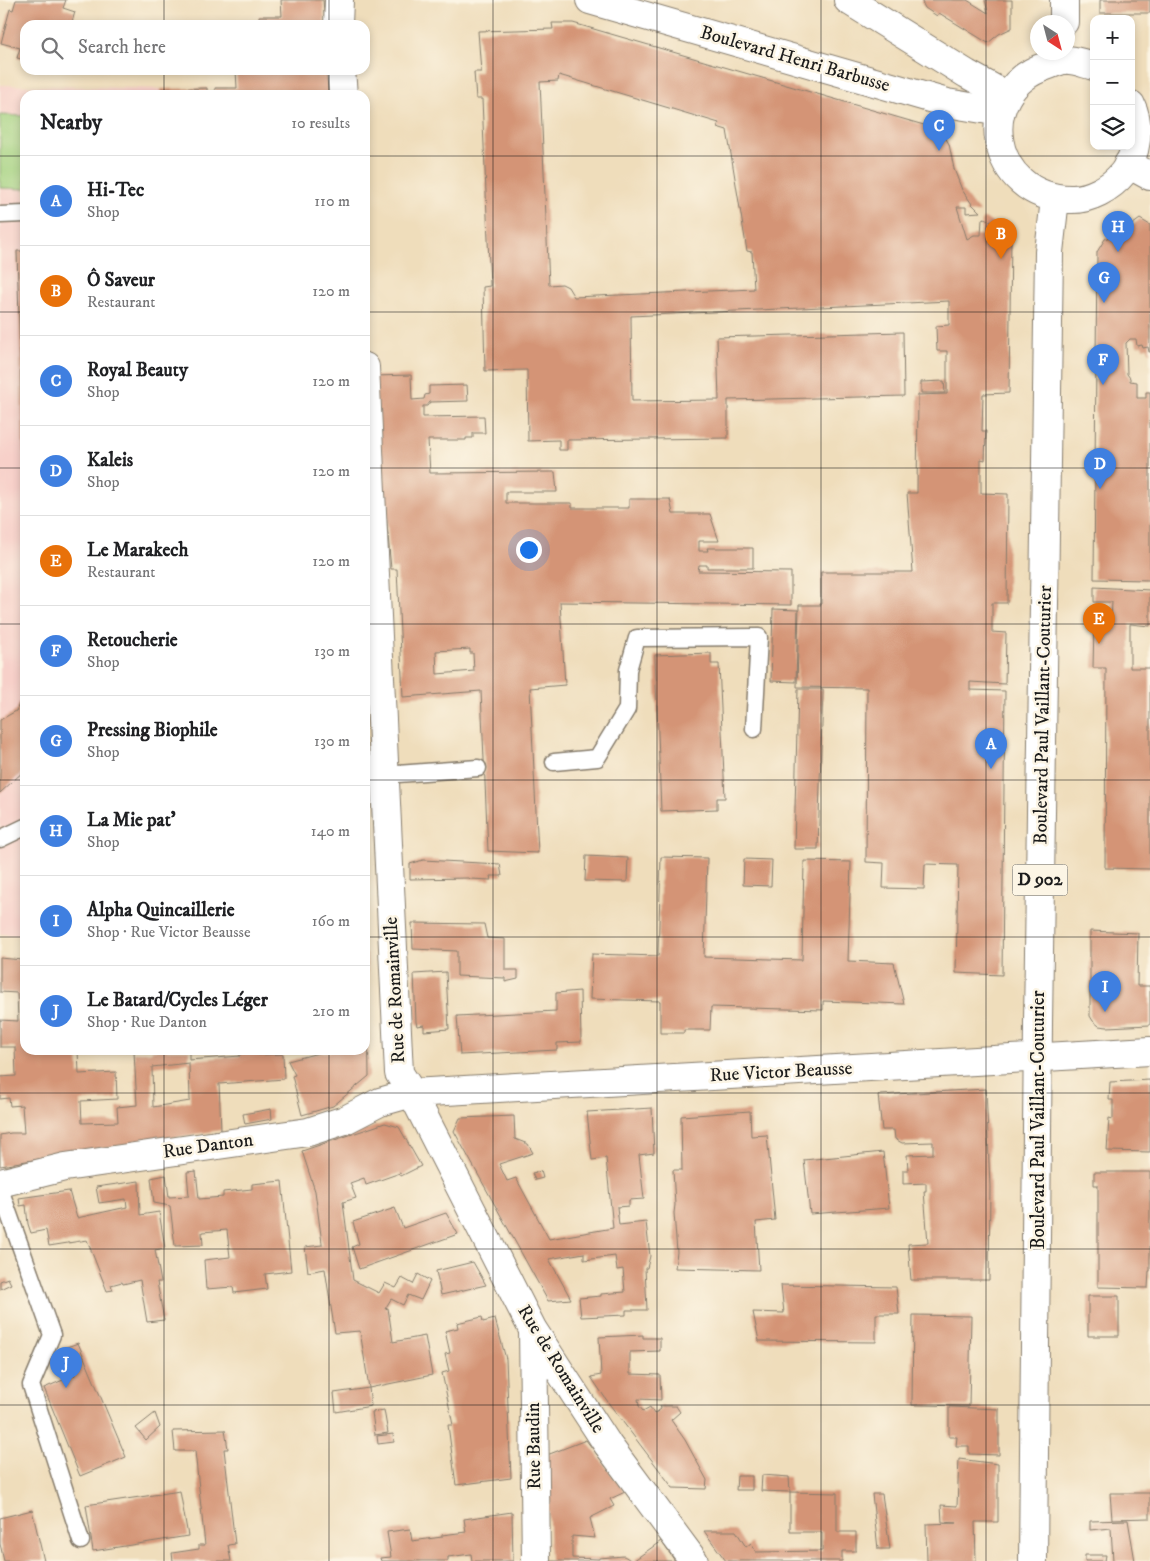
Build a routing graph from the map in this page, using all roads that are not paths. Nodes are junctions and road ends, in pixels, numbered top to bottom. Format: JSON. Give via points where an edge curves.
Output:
{"nodes":[{"id":1,"x":338,"y":0,"type":"edge"},
{"id":2,"x":590,"y":0,"type":"edge"},
{"id":3,"x":848,"y":0,"type":"edge"},
{"id":4,"x":1064,"y":0,"type":"edge"},
{"id":5,"x":1064,"y":15,"type":"edge"},
{"id":6,"x":338,"y":20,"type":"edge"},
{"id":7,"x":1055,"y":60,"type":"edge"},
{"id":8,"x":1075,"y":60,"type":"edge"},
{"id":9,"x":1090,"y":65,"type":"edge"},
{"id":10,"x":341,"y":75,"type":"edge"},
{"id":11,"x":343,"y":90,"type":"edge"},
{"id":12,"x":1004,"y":104,"type":"junction"},
{"id":13,"x":1138,"y":108,"type":"edge"},
{"id":14,"x":1139,"y":170,"type":"edge"},
{"id":15,"x":1055,"y":199,"type":"junction"},
{"id":16,"x":20,"y":214,"type":"edge"},
{"id":17,"x":0,"y":215,"type":"edge"},
{"id":18,"x":370,"y":474,"type":"edge"},
{"id":19,"x":754,"y":728,"type":"dead end"},
{"id":20,"x":554,"y":762,"type":"dead end"},
{"id":21,"x":478,"y":768,"type":"dead end"},
{"id":22,"x":384,"y":775,"type":"junction"},
{"id":23,"x":20,"y":829,"type":"edge"},
{"id":24,"x":0,"y":839,"type":"edge"},
{"id":25,"x":1150,"y":1051,"type":"edge"},
{"id":26,"x":1039,"y":1058,"type":"junction"},
{"id":27,"x":412,"y":1093,"type":"junction"},
{"id":28,"x":0,"y":1183,"type":"edge"},
{"id":29,"x":0,"y":1189,"type":"edge"},
{"id":30,"x":534,"y":1330,"type":"junction"},
{"id":31,"x":81,"y":1541,"type":"dead end"},
{"id":32,"x":536,"y":1561,"type":"edge"},
{"id":33,"x":694,"y":1561,"type":"edge"},
{"id":34,"x":1033,"y":1561,"type":"edge"}],
"edges":[{"from":1,"to":6,"type":"street"},
{"from":2,"to":12,"type":"street","name":"Boulevard Henri Barbusse","via":[[947,103]]},
{"from":3,"to":12,"type":"street","via":[[966,74]]},
{"from":4,"to":5,"type":"street"},
{"from":7,"to":12,"type":"street","via":[[1020,80]]},
{"from":8,"to":9,"type":"street"},
{"from":10,"to":11,"type":"street"},
{"from":12,"to":15,"type":"street","via":[[998,135],[1003,158],[1016,177],[1034,192]]},
{"from":13,"to":14,"type":"street","via":[[1134,149]]},
{"from":14,"to":15,"type":"street","via":[[1122,174],[1096,194],[1076,199]]},
{"from":15,"to":26,"type":"street","name":"Boulevard Paul Vaillant-Couturier","number":"D 902","via":[[1049,252]]},
{"from":16,"to":17,"type":"lane"},
{"from":18,"to":22,"type":"street","name":"Rue de Romainville"},
{"from":19,"to":20,"type":"lane","via":[[759,637],[637,638],[628,670],[627,709],[597,758]]},
{"from":21,"to":22,"type":"lane"},
{"from":22,"to":27,"type":"street","name":"Rue de Romainville","via":[[399,1073]]},
{"from":23,"to":24,"type":"lane"},
{"from":25,"to":26,"type":"street","name":"Rue Victor Beausse"},
{"from":26,"to":27,"type":"street","name":"Rue Victor Beausse"},
{"from":26,"to":34,"type":"street","name":"Boulevard Paul Vaillant-Couturier","number":"D 902"},
{"from":27,"to":28,"type":"street","name":"Rue Danton","via":[[380,1102],[345,1120],[308,1132],[65,1167]]},
{"from":27,"to":30,"type":"street","name":"Rue de Romainville"},
{"from":29,"to":31,"type":"lane","via":[[52,1335],[31,1386]]},
{"from":30,"to":32,"type":"street","name":"Rue Baudin"},
{"from":30,"to":33,"type":"street","name":"Rue de Romainville","via":[[608,1445]]}]}
